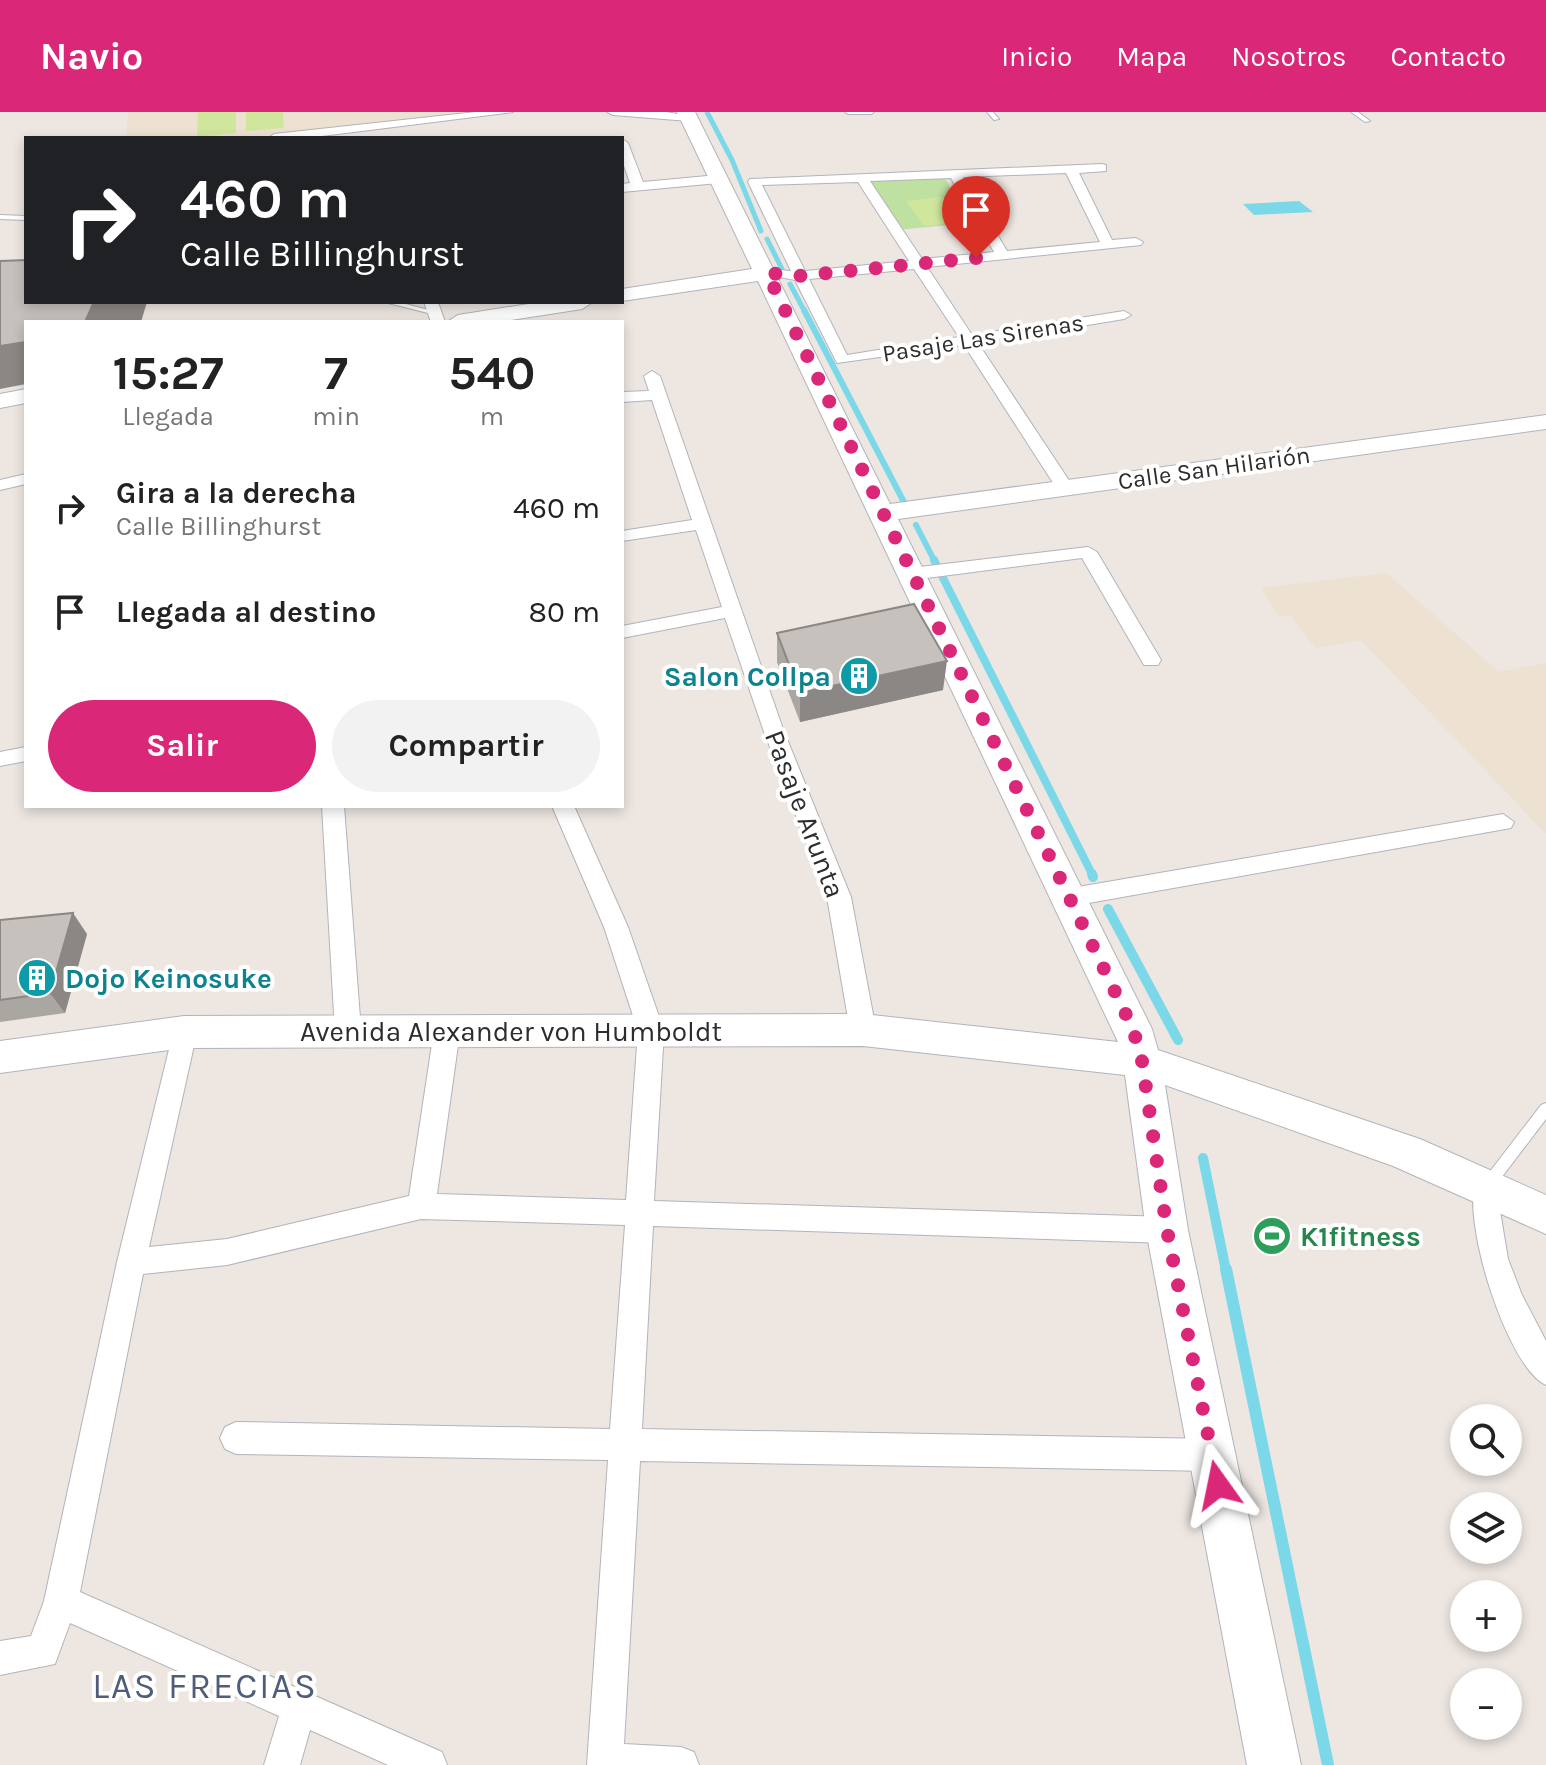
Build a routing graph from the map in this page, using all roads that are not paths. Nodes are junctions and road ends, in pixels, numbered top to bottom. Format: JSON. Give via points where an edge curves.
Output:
{"nodes":[{"id":1,"x":507,"y":112,"type":"edge"},
{"id":2,"x":612,"y":112,"type":"edge"},
{"id":3,"x":848,"y":112,"type":"edge"},
{"id":4,"x":871,"y":112,"type":"edge"},
{"id":5,"x":990,"y":112,"type":"edge"},
{"id":6,"x":1354,"y":112,"type":"edge"},
{"id":7,"x":687,"y":114,"type":"edge"},
{"id":8,"x":996,"y":119,"type":"dead end"},
{"id":9,"x":1367,"y":121,"type":"dead end"},
{"id":10,"x":298,"y":136,"type":"edge"},
{"id":11,"x":619,"y":136,"type":"edge"},
{"id":12,"x":624,"y":149,"type":"edge"},
{"id":13,"x":1102,"y":168,"type":"dead end"},
{"id":14,"x":1071,"y":170,"type":"junction"},
{"id":15,"x":955,"y":174,"type":"junction"},
{"id":16,"x":862,"y":178,"type":"junction"},
{"id":17,"x":718,"y":179,"type":"junction"},
{"id":18,"x":638,"y":187,"type":"junction"},
{"id":19,"x":624,"y":188,"type":"edge"},
{"id":20,"x":0,"y":217,"type":"edge"},
{"id":21,"x":24,"y":218,"type":"edge"},
{"id":22,"x":777,"y":233,"type":"junction"},
{"id":23,"x":747,"y":236,"type":"junction"},
{"id":24,"x":1136,"y":242,"type":"dead end"},
{"id":25,"x":1108,"y":245,"type":"junction"},
{"id":26,"x":1003,"y":255,"type":"junction"},
{"id":27,"x":921,"y":263,"type":"junction"},
{"id":28,"x":767,"y":273,"type":"junction"},
{"id":29,"x":799,"y":276,"type":"junction"},
{"id":30,"x":624,"y":295,"type":"edge"},
{"id":31,"x":397,"y":304,"type":"edge"},
{"id":32,"x":574,"y":304,"type":"edge"},
{"id":33,"x":435,"y":312,"type":"edge"},
{"id":34,"x":1124,"y":315,"type":"dead end"},
{"id":35,"x":525,"y":317,"type":"edge"},
{"id":36,"x":485,"y":320,"type":"edge"},
{"id":37,"x":970,"y":340,"type":"junction"},
{"id":38,"x":24,"y":396,"type":"edge"},
{"id":39,"x":624,"y":396,"type":"edge"},
{"id":40,"x":0,"y":401,"type":"edge"},
{"id":41,"x":1546,"y":422,"type":"edge"},
{"id":42,"x":24,"y":479,"type":"edge"},
{"id":43,"x":0,"y":485,"type":"edge"},
{"id":44,"x":1065,"y":488,"type":"junction"},
{"id":45,"x":882,"y":513,"type":"junction"},
{"id":46,"x":704,"y":523,"type":"junction"},
{"id":47,"x":624,"y":536,"type":"edge"},
{"id":48,"x":911,"y":574,"type":"junction"},
{"id":49,"x":733,"y":611,"type":"junction"},
{"id":50,"x":624,"y":632,"type":"edge"},
{"id":51,"x":1151,"y":660,"type":"dead end"},
{"id":52,"x":24,"y":754,"type":"edge"},
{"id":53,"x":0,"y":759,"type":"edge"},
{"id":54,"x":333,"y":808,"type":"edge"},
{"id":55,"x":564,"y":808,"type":"edge"},
{"id":56,"x":1503,"y":822,"type":"dead end"},
{"id":57,"x":1066,"y":898,"type":"junction"},
{"id":58,"x":863,"y":1030,"type":"junction"},
{"id":59,"x":348,"y":1031,"type":"junction"},
{"id":60,"x":447,"y":1031,"type":"junction"},
{"id":61,"x":651,"y":1031,"type":"junction"},
{"id":62,"x":184,"y":1032,"type":"junction"},
{"id":63,"x":0,"y":1057,"type":"edge"},
{"id":64,"x":1143,"y":1073,"type":"junction"},
{"id":65,"x":1546,"y":1109,"type":"edge"},
{"id":66,"x":1486,"y":1199,"type":"junction"},
{"id":67,"x":421,"y":1206,"type":"junction"},
{"id":68,"x":639,"y":1213,"type":"junction"},
{"id":69,"x":1546,"y":1215,"type":"edge"},
{"id":70,"x":1167,"y":1230,"type":"junction"},
{"id":71,"x":1546,"y":1241,"type":"edge"},
{"id":72,"x":131,"y":1262,"type":"junction"},
{"id":73,"x":1546,"y":1370,"type":"edge"},
{"id":74,"x":236,"y":1438,"type":"dead end"},
{"id":75,"x":625,"y":1443,"type":"junction"},
{"id":76,"x":1212,"y":1455,"type":"junction"},
{"id":77,"x":61,"y":1601,"type":"junction"},
{"id":78,"x":0,"y":1658,"type":"edge"},
{"id":79,"x":299,"y":1708,"type":"junction"},
{"id":80,"x":605,"y":1763,"type":"edge"},
{"id":81,"x":282,"y":1765,"type":"edge"},
{"id":82,"x":429,"y":1765,"type":"edge"},
{"id":83,"x":681,"y":1765,"type":"edge"},
{"id":84,"x":1274,"y":1765,"type":"edge"}],
"edges":[{"from":1,"to":10,"type":"street","via":[[491,120]]},
{"from":2,"to":7,"type":"street"},
{"from":2,"to":11,"type":"street"},
{"from":3,"to":4,"type":"lane"},
{"from":5,"to":8,"type":"lane"},
{"from":6,"to":9,"type":"lane"},
{"from":7,"to":17,"type":"main road"},
{"from":12,"to":18,"type":"street"},
{"from":13,"to":14,"type":"street"},
{"from":14,"to":15,"type":"street"},
{"from":14,"to":25,"type":"street"},
{"from":15,"to":16,"type":"street"},
{"from":15,"to":26,"type":"street"},
{"from":16,"to":22,"type":"street","via":[[754,182]]},
{"from":16,"to":27,"type":"street"},
{"from":17,"to":18,"type":"street"},
{"from":17,"to":23,"type":"main road"},
{"from":18,"to":19,"type":"street"},
{"from":20,"to":21,"type":"lane"},
{"from":22,"to":23,"type":"street"},
{"from":22,"to":29,"type":"street"},
{"from":23,"to":28,"type":"main road"},
{"from":24,"to":25,"type":"street"},
{"from":25,"to":26,"type":"street"},
{"from":26,"to":27,"type":"street"},
{"from":27,"to":29,"type":"street"},
{"from":27,"to":37,"type":"street"},
{"from":28,"to":29,"type":"street"},
{"from":28,"to":30,"type":"main road"},
{"from":28,"to":45,"type":"main road"},
{"from":29,"to":37,"type":"street","name":"Pasaje Las Sirenas","via":[[842,360]]},
{"from":31,"to":33,"type":"lane"},
{"from":32,"to":35,"type":"main road"},
{"from":34,"to":37,"type":"street","name":"Pasaje Las Sirenas"},
{"from":35,"to":36,"type":"main road"},
{"from":37,"to":44,"type":"street"},
{"from":38,"to":40,"type":"main road"},
{"from":39,"to":46,"type":"street","name":"Pasaje Arunta","via":[[655,386]]},
{"from":41,"to":44,"type":"main road","name":"Calle San Hilarión"},
{"from":42,"to":43,"type":"street"},
{"from":44,"to":45,"type":"main road","name":"Calle San Hilarión"},
{"from":45,"to":48,"type":"main road"},
{"from":46,"to":47,"type":"street"},
{"from":46,"to":49,"type":"street","name":"Pasaje Arunta"},
{"from":48,"to":51,"type":"street","via":[[1088,552]]},
{"from":48,"to":57,"type":"main road"},
{"from":49,"to":50,"type":"street"},
{"from":49,"to":58,"type":"street","name":"Pasaje Arunta","via":[[839,897]]},
{"from":52,"to":53,"type":"street"},
{"from":54,"to":59,"type":"street"},
{"from":55,"to":61,"type":"street","via":[[616,927]]},
{"from":56,"to":57,"type":"street"},
{"from":57,"to":64,"type":"main road","via":[[1133,1029]]},
{"from":58,"to":61,"type":"main road","name":"Avenida Alexander von Humboldt"},
{"from":58,"to":64,"type":"main road","name":"Avenida Alexander von Humboldt","via":[[1022,1048]]},
{"from":59,"to":60,"type":"main road","name":"Avenida Alexander von Humboldt"},
{"from":59,"to":62,"type":"main road","name":"Avenida Alexander von Humboldt"},
{"from":60,"to":61,"type":"main road","name":"Avenida Alexander von Humboldt"},
{"from":60,"to":67,"type":"street"},
{"from":61,"to":68,"type":"street"},
{"from":62,"to":63,"type":"main road","name":"Avenida Alexander von Humboldt"},
{"from":62,"to":72,"type":"street"},
{"from":64,"to":66,"type":"main road","name":"Avenida Alexander von Humboldt","via":[[1371,1162]]},
{"from":64,"to":70,"type":"main road"},
{"from":65,"to":66,"type":"lane"},
{"from":66,"to":69,"type":"main road","name":"Avenida Alexander von Humboldt"},
{"from":66,"to":71,"type":"main road","name":"Avenida Alexander von Humboldt"},
{"from":66,"to":73,"type":"street","via":[[1502,1290]]},
{"from":67,"to":68,"type":"street"},
{"from":67,"to":72,"type":"street","via":[[227,1252]]},
{"from":68,"to":70,"type":"street"},
{"from":68,"to":75,"type":"street"},
{"from":70,"to":76,"type":"main road"},
{"from":72,"to":77,"type":"street"},
{"from":74,"to":75,"type":"street"},
{"from":75,"to":76,"type":"street"},
{"from":75,"to":80,"type":"street"},
{"from":76,"to":84,"type":"main road"},
{"from":77,"to":78,"type":"street","via":[[43,1652]]},
{"from":77,"to":79,"type":"street"},
{"from":79,"to":81,"type":"street"},
{"from":79,"to":82,"type":"street"},
{"from":80,"to":83,"type":"street"}]}
